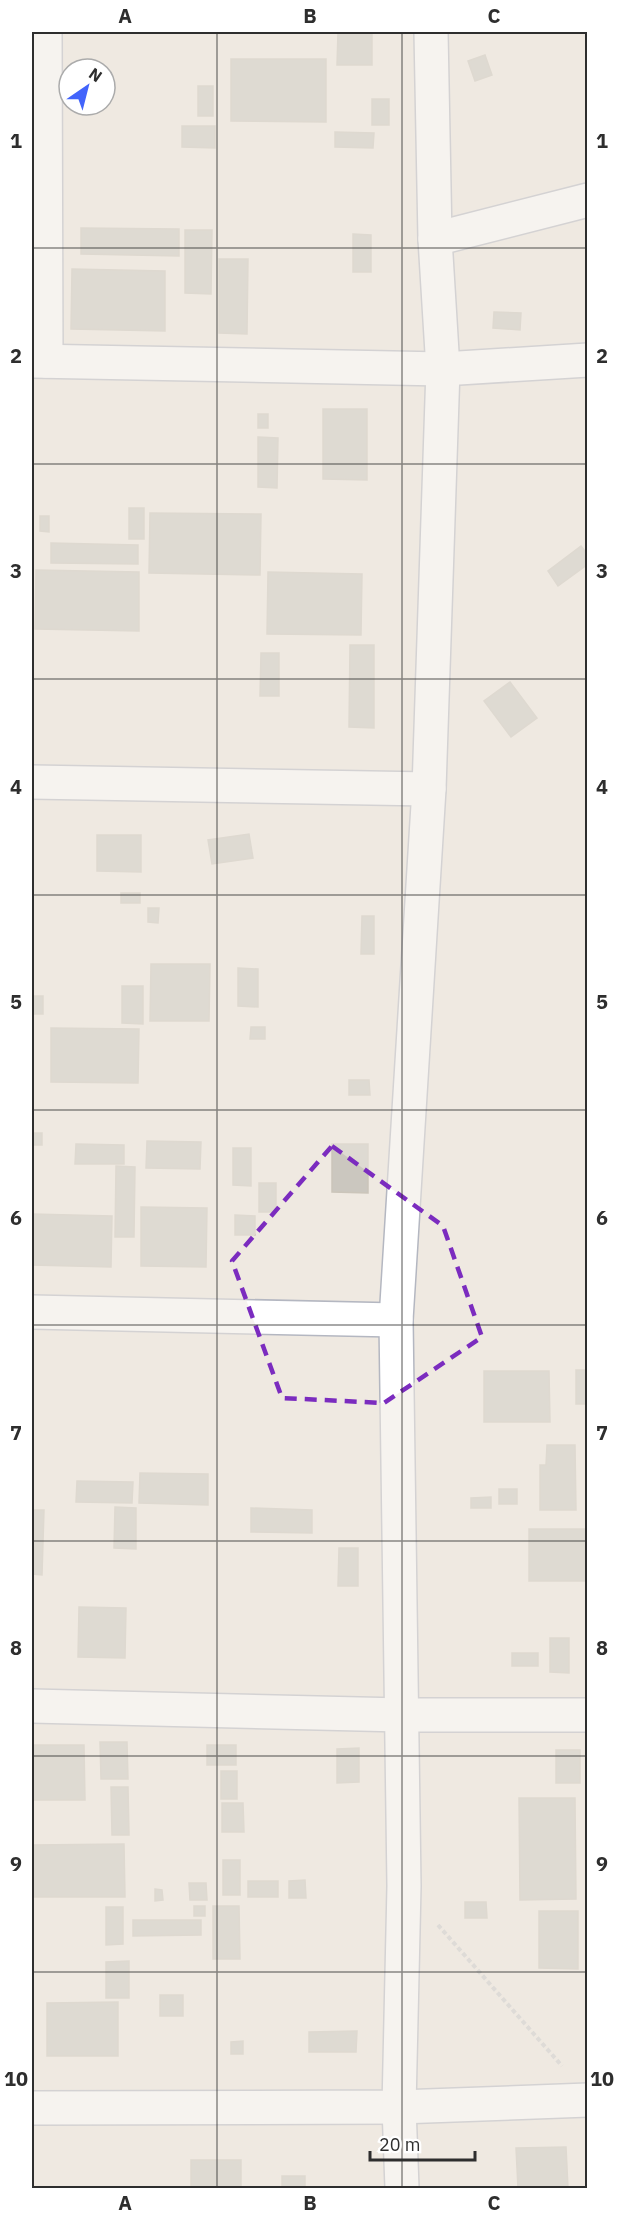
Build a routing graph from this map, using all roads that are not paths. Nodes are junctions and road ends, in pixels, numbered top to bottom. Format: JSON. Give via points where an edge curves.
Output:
{"nodes":[{"id":1,"x":45,"y":32,"type":"edge"},
{"id":2,"x":432,"y":32,"type":"edge"},
{"id":3,"x":588,"y":200,"type":"edge"},
{"id":4,"x":435,"y":239,"type":"junction"},
{"id":5,"x":588,"y":360,"type":"edge"},
{"id":6,"x":39,"y":361,"type":"edge"},
{"id":7,"x":443,"y":369,"type":"junction"},
{"id":8,"x":32,"y":782,"type":"edge"},
{"id":9,"x":429,"y":789,"type":"junction"},
{"id":10,"x":32,"y":1312,"type":"edge"},
{"id":11,"x":396,"y":1320,"type":"junction"},
{"id":12,"x":32,"y":1706,"type":"edge"},
{"id":13,"x":402,"y":1715,"type":"junction"},
{"id":14,"x":588,"y":1715,"type":"edge"},
{"id":15,"x":588,"y":2100,"type":"edge"},
{"id":16,"x":399,"y":2107,"type":"junction"},
{"id":17,"x":32,"y":2108,"type":"edge"},
{"id":18,"x":402,"y":2188,"type":"edge"}],
"edges":[{"from":1,"to":6,"type":"street"},
{"from":2,"to":4,"type":"street"},
{"from":3,"to":4,"type":"street"},
{"from":4,"to":7,"type":"street"},
{"from":5,"to":7,"type":"street"},
{"from":6,"to":7,"type":"street"},
{"from":7,"to":9,"type":"street"},
{"from":8,"to":9,"type":"street"},
{"from":9,"to":11,"type":"street"},
{"from":10,"to":11,"type":"street"},
{"from":11,"to":13,"type":"street"},
{"from":12,"to":13,"type":"street"},
{"from":13,"to":14,"type":"street"},
{"from":13,"to":16,"type":"street","via":[[404,1886]]},
{"from":15,"to":16,"type":"street"},
{"from":16,"to":17,"type":"street"},
{"from":16,"to":18,"type":"street"}]}
